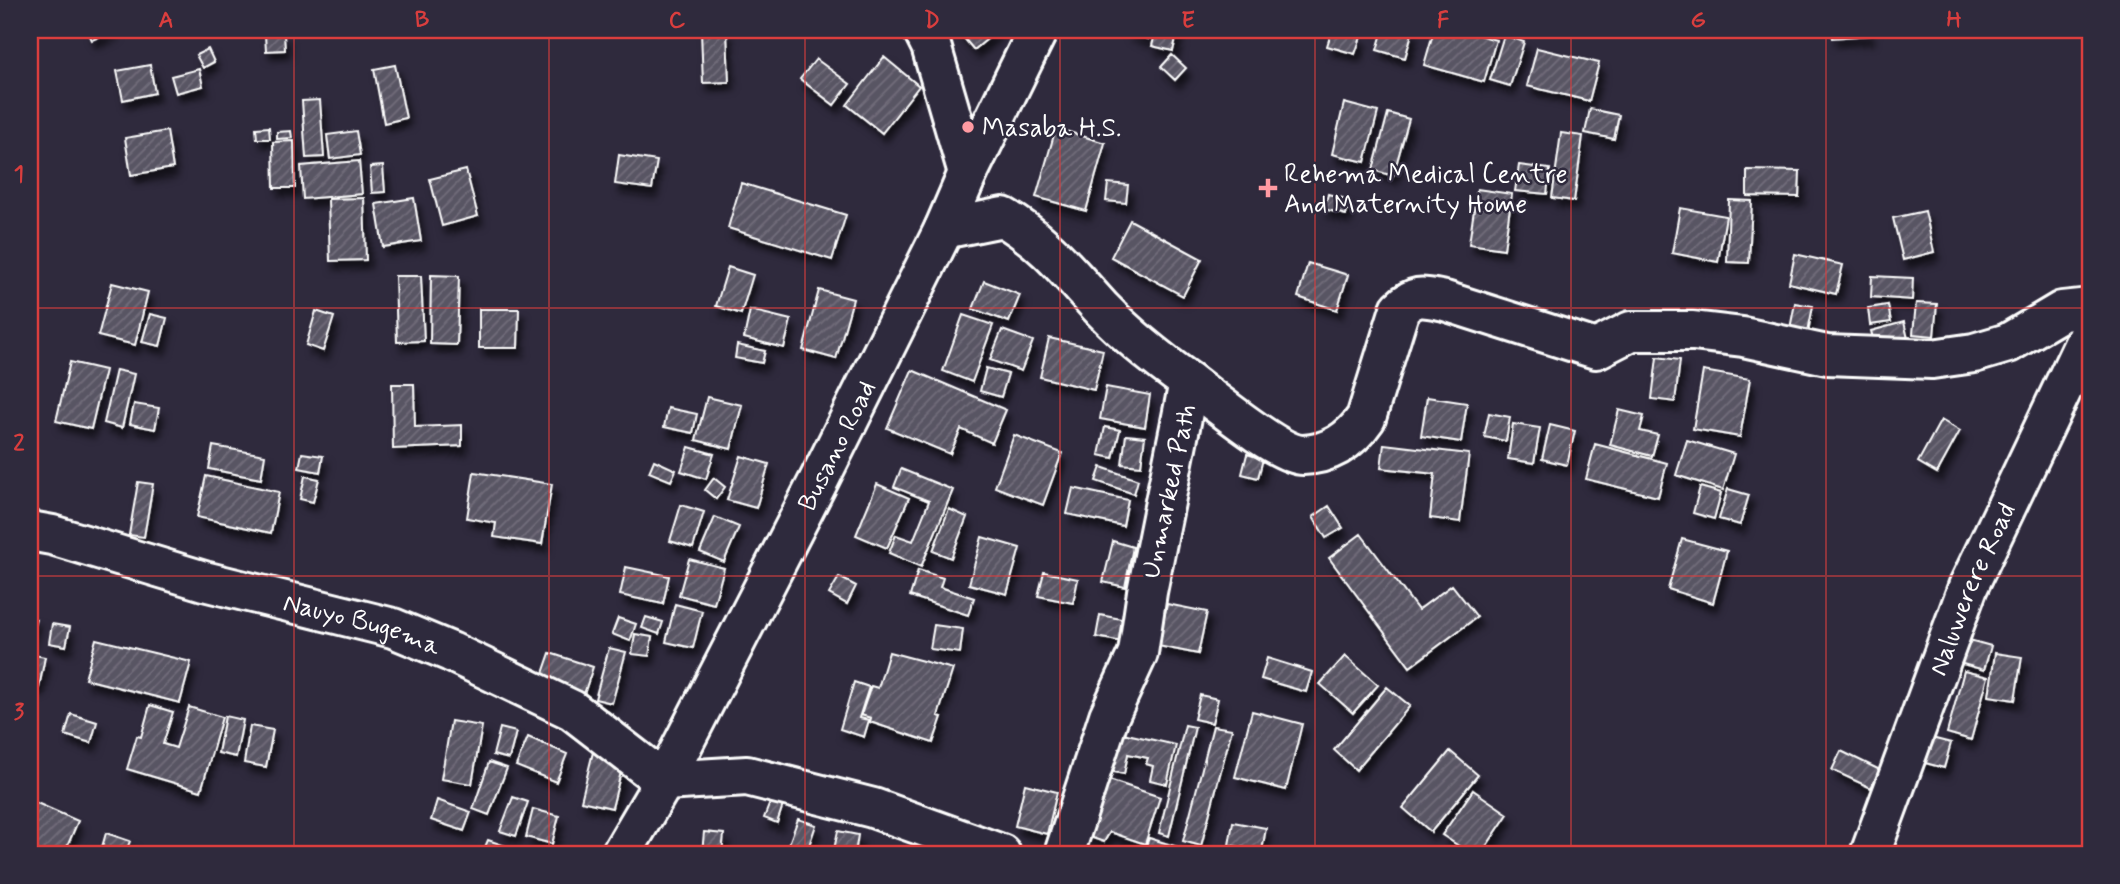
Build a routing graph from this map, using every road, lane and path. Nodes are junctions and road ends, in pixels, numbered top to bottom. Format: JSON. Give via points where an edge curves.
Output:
{"nodes":[{"id":1,"x":923,"y":30,"type":"edge"},
{"id":2,"x":1038,"y":30,"type":"edge"},
{"id":3,"x":968,"y":173,"type":"junction"},
{"id":4,"x":944,"y":229,"type":"junction"},
{"id":5,"x":2090,"y":308,"type":"edge"},
{"id":6,"x":2090,"y":331,"type":"edge"},
{"id":7,"x":1189,"y":382,"type":"junction"},
{"id":8,"x":30,"y":531,"type":"edge"},
{"id":9,"x":664,"y":781,"type":"junction"},
{"id":10,"x":989,"y":852,"type":"edge"},
{"id":11,"x":621,"y":854,"type":"edge"},
{"id":12,"x":1065,"y":854,"type":"edge"},
{"id":13,"x":1870,"y":854,"type":"edge"}],
"edges":[{"from":1,"to":3,"type":"street"},
{"from":2,"to":3,"type":"street","name":"Busano Road"},
{"from":3,"to":4,"type":"street","name":"Busano Road"},
{"from":4,"to":7,"type":"street","name":"Unmarked Path","via":[[1003,216],[1029,232],[1140,346]]},
{"from":4,"to":9,"type":"street","name":"Busano Road"},
{"from":5,"to":7,"type":"street","via":[[2062,310],[2008,343],[1974,354],[1932,359],[1827,355],[1693,331],[1631,331],[1596,349],[1423,296],[1410,299],[1400,309],[1366,418],[1356,433],[1333,449],[1301,455],[1274,443]]},
{"from":6,"to":13,"type":"street","name":"Naluwerere Road","via":[[1968,587]]},
{"from":7,"to":12,"type":"street","name":"Unmarked Path","via":[[1138,653],[1109,716]]},
{"from":8,"to":9,"type":"street","name":"Nauyo Bugema","via":[[393,628],[572,710]]},
{"from":9,"to":10,"type":"street","via":[[747,776],[873,808]]},
{"from":9,"to":11,"type":"street","name":"Busano Road"}]}
